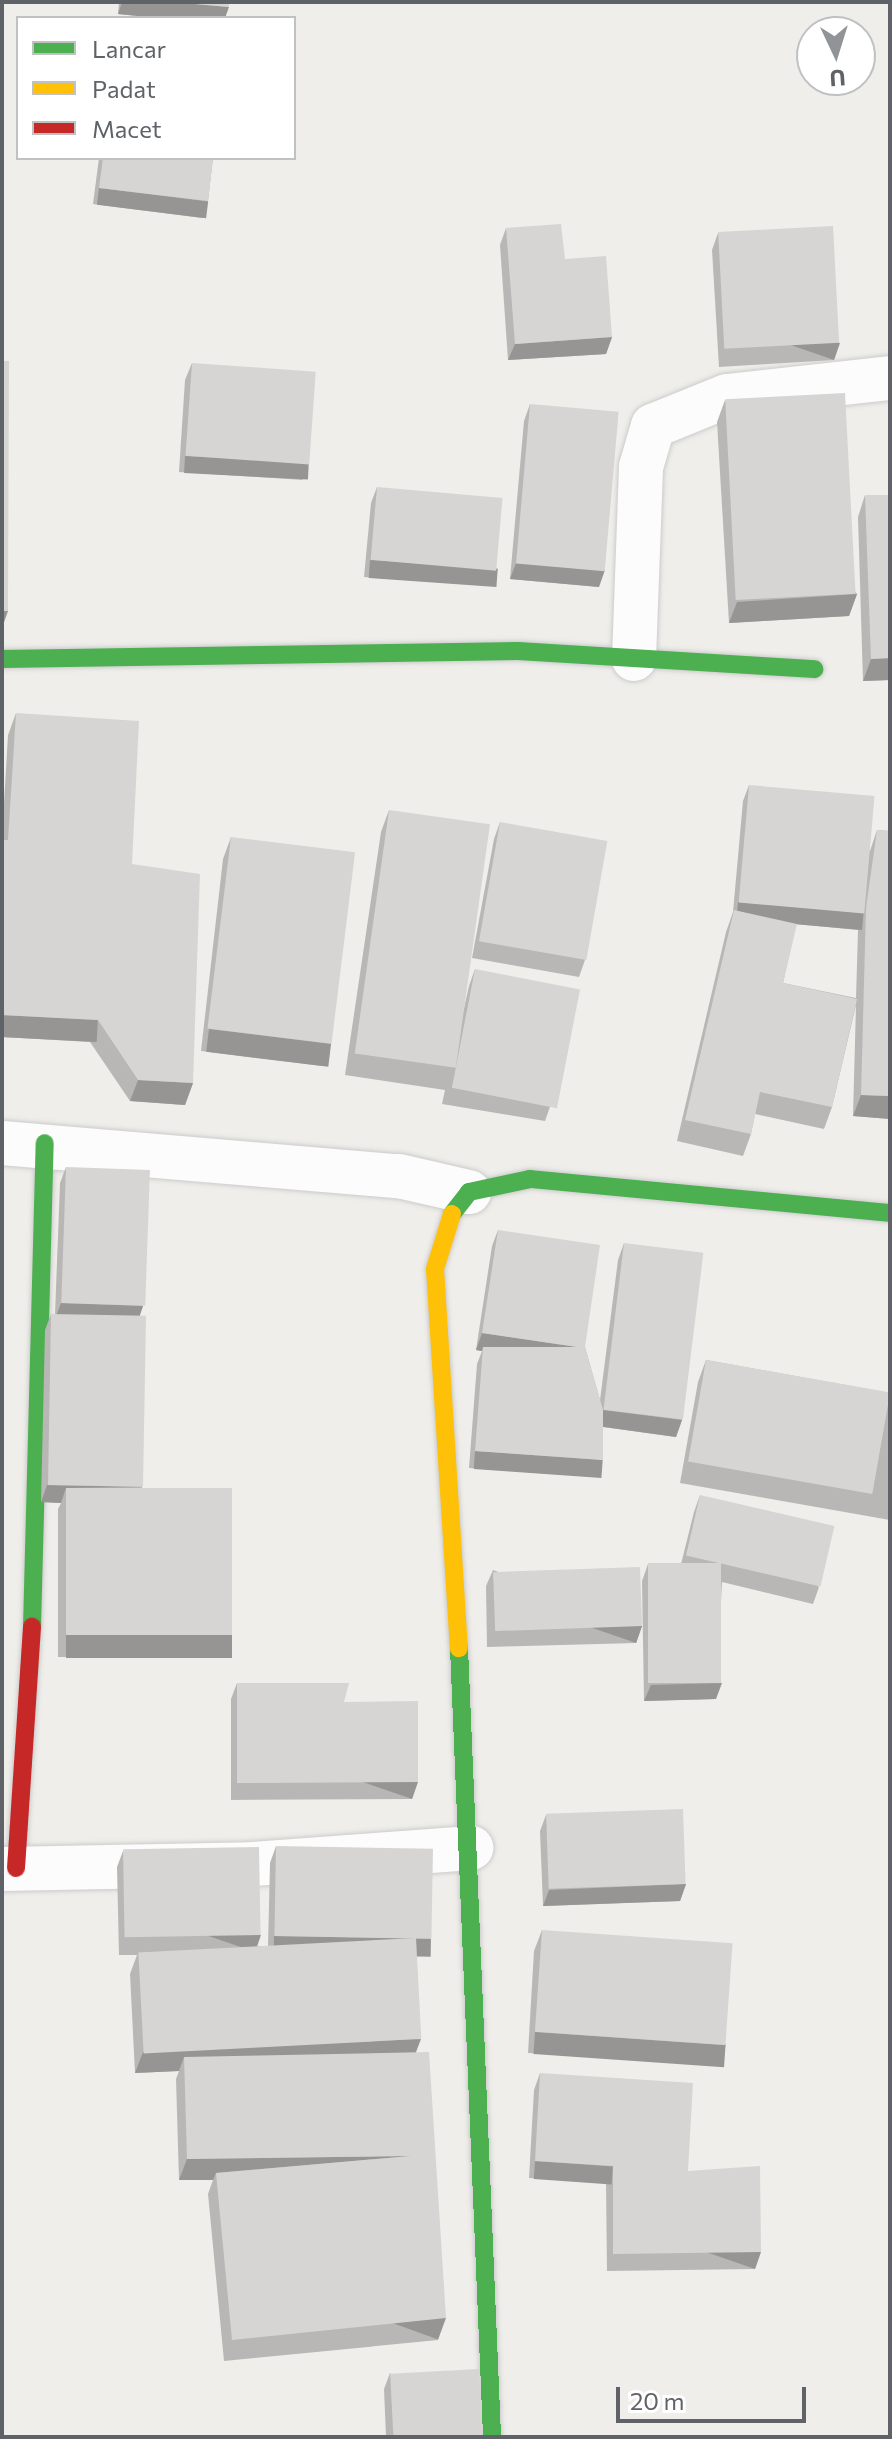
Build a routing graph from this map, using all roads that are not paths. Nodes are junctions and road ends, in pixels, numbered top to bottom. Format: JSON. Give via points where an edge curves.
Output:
{"nodes":[{"id":1,"x":890,"y":378,"type":"edge"},
{"id":2,"x":2,"y":659,"type":"edge"},
{"id":3,"x":634,"y":659,"type":"junction"},
{"id":4,"x":814,"y":669,"type":"dead end"},
{"id":5,"x":2,"y":1143,"type":"edge"},
{"id":6,"x":45,"y":1143,"type":"junction"},
{"id":7,"x":469,"y":1192,"type":"junction"},
{"id":8,"x":890,"y":1213,"type":"edge"},
{"id":9,"x":471,"y":1848,"type":"junction"},
{"id":10,"x":9,"y":1868,"type":"edge"},
{"id":11,"x":492,"y":2437,"type":"edge"}],
"edges":[{"from":1,"to":3,"type":"street","via":[[727,396],[653,426],[641,467]]},
{"from":2,"to":3,"type":"street","via":[[518,651]]},
{"from":3,"to":4,"type":"street"},
{"from":5,"to":6,"type":"street"},
{"from":6,"to":7,"type":"street","via":[[399,1176]]},
{"from":6,"to":10,"type":"street","via":[[41,1502]]},
{"from":7,"to":8,"type":"street","via":[[530,1179]]},
{"from":7,"to":9,"type":"street","via":[[446,1222],[435,1269]]},
{"from":9,"to":10,"type":"street","via":[[253,1864]]},
{"from":9,"to":11,"type":"street"}]}
